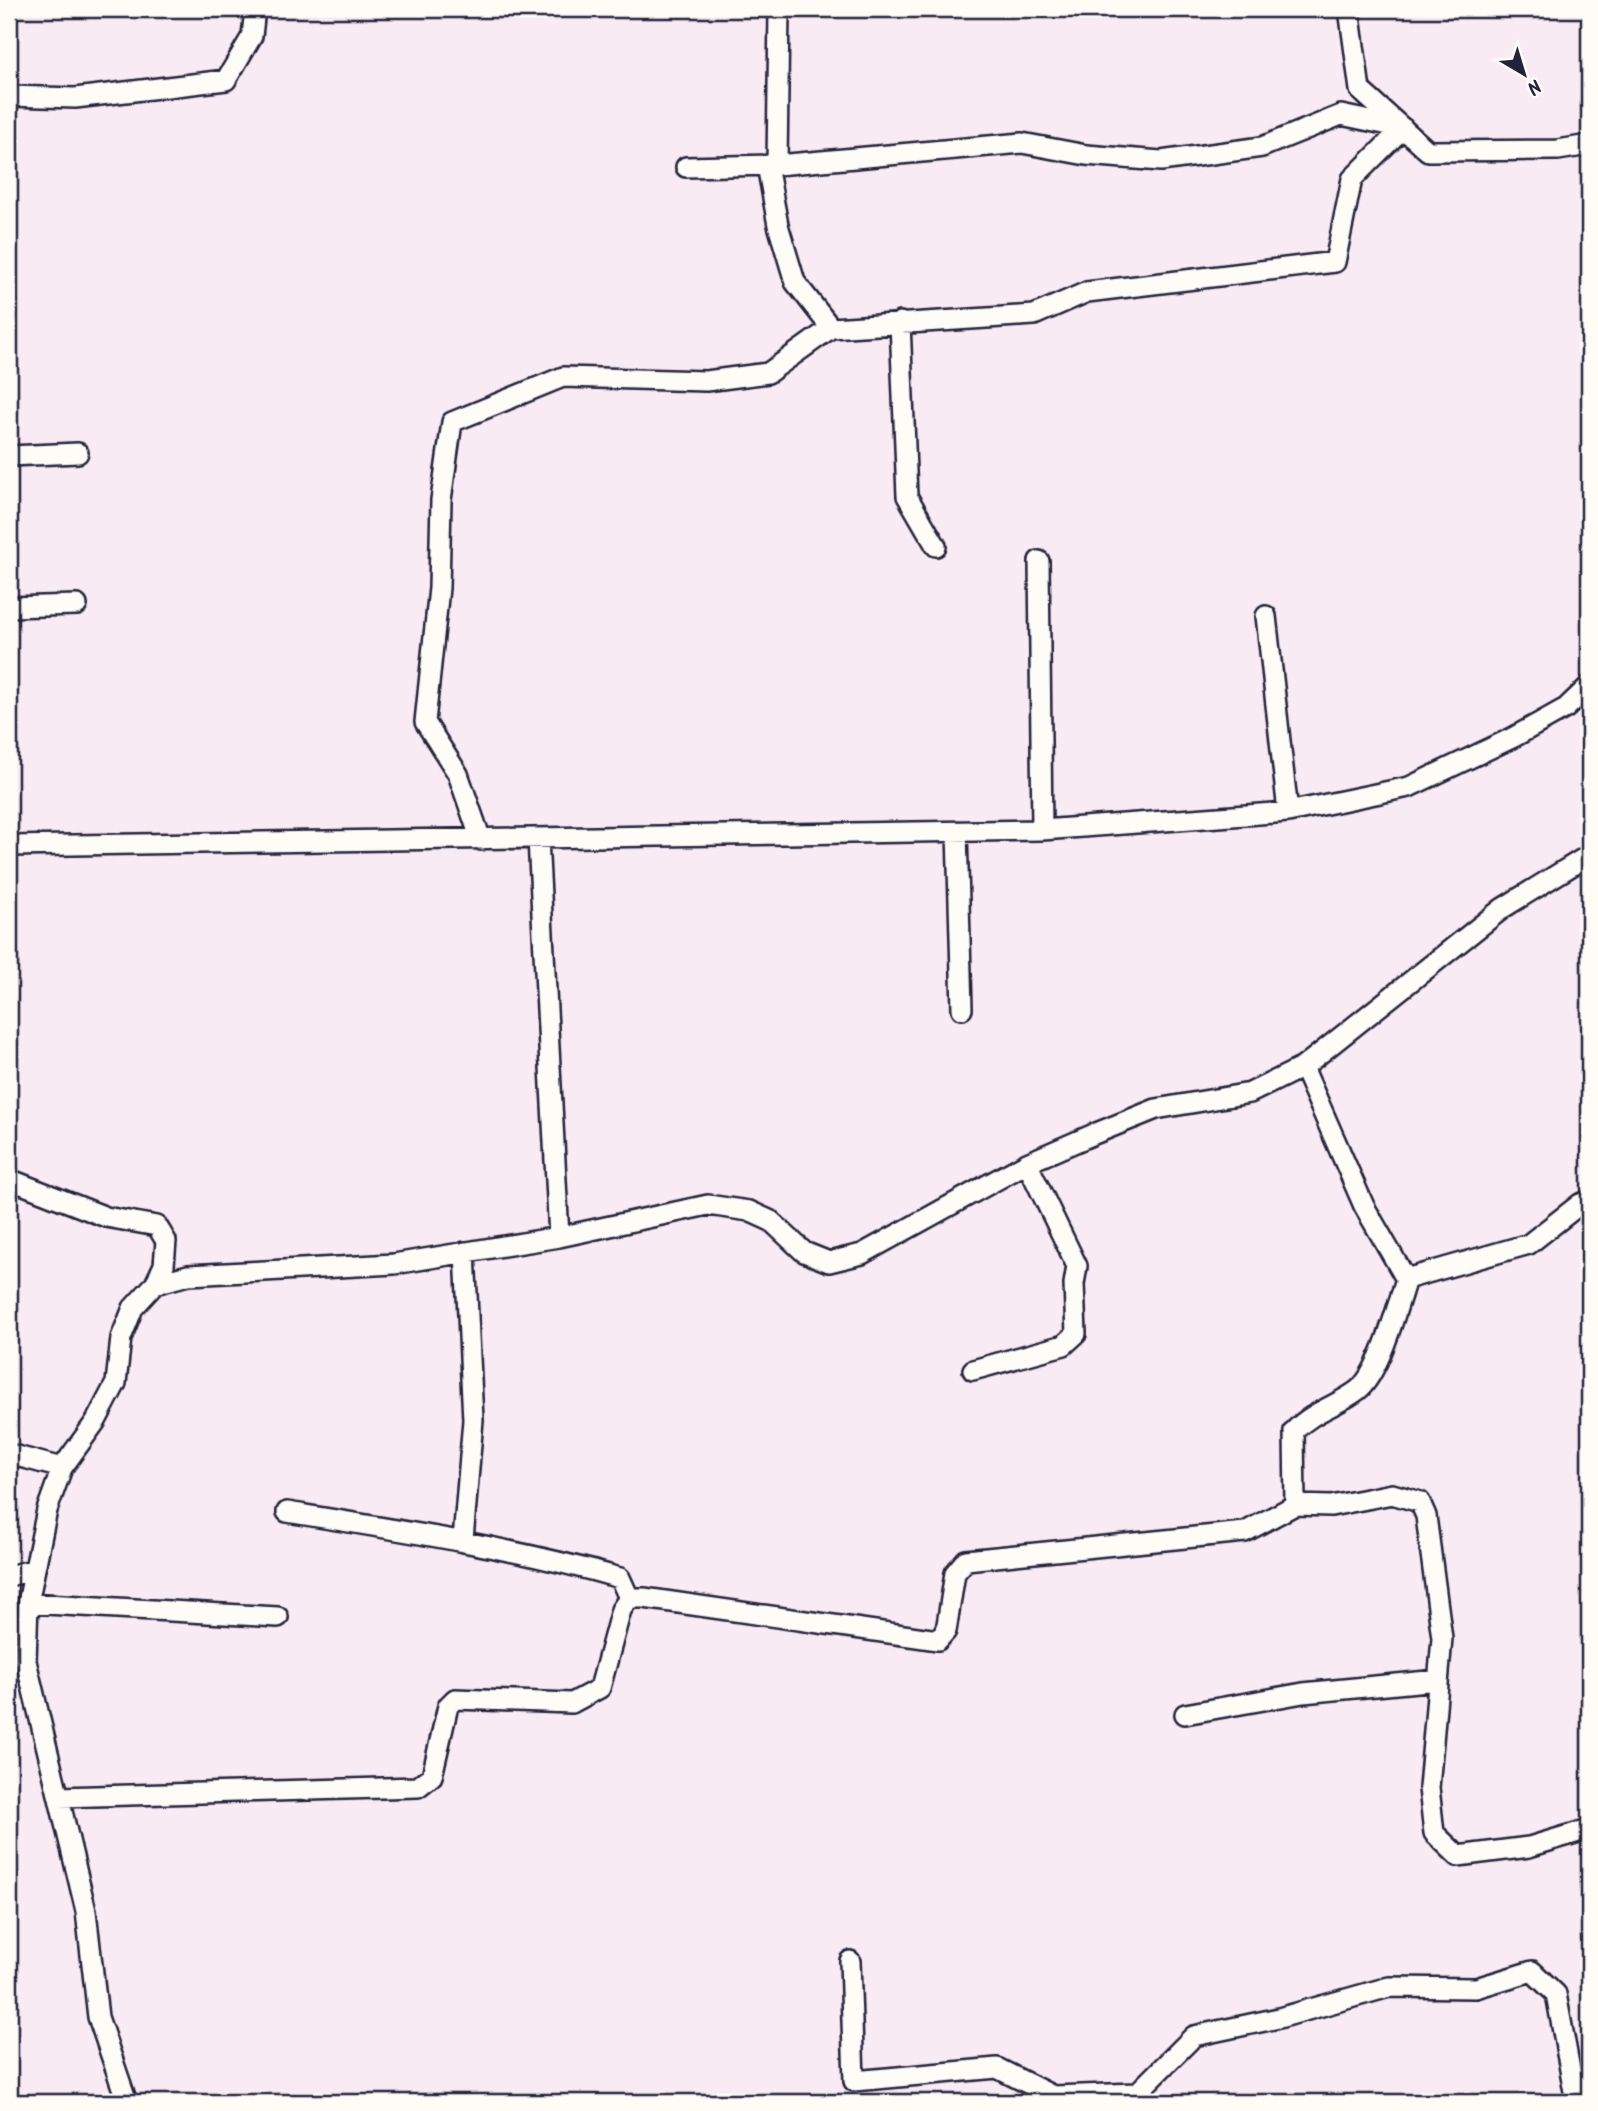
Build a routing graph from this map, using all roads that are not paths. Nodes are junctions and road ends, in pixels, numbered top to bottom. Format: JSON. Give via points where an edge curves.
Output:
{"nodes":[{"id":1,"x":255,"y":9,"type":"edge"},
{"id":2,"x":779,"y":9,"type":"edge"},
{"id":3,"x":1349,"y":9,"type":"edge"},
{"id":4,"x":9,"y":96,"type":"edge"},
{"id":5,"x":1403,"y":128,"type":"junction"},
{"id":6,"x":1589,"y":145,"type":"edge"},
{"id":7,"x":772,"y":165,"type":"junction"},
{"id":8,"x":686,"y":167,"type":"dead end"},
{"id":9,"x":900,"y":322,"type":"junction"},
{"id":10,"x":831,"y":328,"type":"junction"},
{"id":11,"x":78,"y":453,"type":"dead end"},
{"id":12,"x":9,"y":456,"type":"edge"},
{"id":13,"x":936,"y":546,"type":"dead end"},
{"id":14,"x":1039,"y":561,"type":"dead end"},
{"id":15,"x":77,"y":604,"type":"dead end"},
{"id":16,"x":9,"y":607,"type":"edge"},
{"id":17,"x":1266,"y":616,"type":"dead end"},
{"id":18,"x":1589,"y":686,"type":"edge"},
{"id":19,"x":1288,"y":812,"type":"junction"},
{"id":20,"x":1042,"y":831,"type":"junction"},
{"id":21,"x":957,"y":832,"type":"junction"},
{"id":22,"x":538,"y":839,"type":"junction"},
{"id":23,"x":481,"y":840,"type":"junction"},
{"id":24,"x":9,"y":846,"type":"edge"},
{"id":25,"x":1589,"y":855,"type":"edge"},
{"id":26,"x":962,"y":1009,"type":"dead end"},
{"id":27,"x":1303,"y":1066,"type":"junction"},
{"id":28,"x":1027,"y":1163,"type":"junction"},
{"id":29,"x":9,"y":1179,"type":"edge"},
{"id":30,"x":1589,"y":1201,"type":"edge"},
{"id":31,"x":558,"y":1237,"type":"junction"},
{"id":32,"x":465,"y":1252,"type":"junction"},
{"id":33,"x":1406,"y":1279,"type":"junction"},
{"id":34,"x":155,"y":1284,"type":"junction"},
{"id":35,"x":973,"y":1370,"type":"dead end"},
{"id":36,"x":9,"y":1454,"type":"edge"},
{"id":37,"x":62,"y":1468,"type":"junction"},
{"id":38,"x":1295,"y":1505,"type":"junction"},
{"id":39,"x":287,"y":1512,"type":"dead end"},
{"id":40,"x":463,"y":1540,"type":"junction"},
{"id":41,"x":35,"y":1569,"type":"junction"},
{"id":42,"x":9,"y":1576,"type":"edge"},
{"id":43,"x":629,"y":1598,"type":"junction"},
{"id":44,"x":28,"y":1603,"type":"junction"},
{"id":45,"x":278,"y":1617,"type":"dead end"},
{"id":46,"x":1438,"y":1680,"type":"junction"},
{"id":47,"x":1185,"y":1713,"type":"dead end"},
{"id":48,"x":59,"y":1797,"type":"junction"},
{"id":49,"x":1589,"y":1829,"type":"edge"},
{"id":50,"x":850,"y":1961,"type":"dead end"},
{"id":51,"x":1052,"y":2099,"type":"edge"},
{"id":52,"x":127,"y":2102,"type":"edge"},
{"id":53,"x":1576,"y":2102,"type":"edge"}],
"edges":[{"from":1,"to":4,"type":"street","via":[[252,36],[226,80],[75,98]]},
{"from":2,"to":7,"type":"street"},
{"from":3,"to":5,"type":"street","via":[[1360,90]]},
{"from":5,"to":6,"type":"street","via":[[1428,151],[1558,150]]},
{"from":5,"to":7,"type":"street","via":[[1341,115],[1262,146],[1161,161],[1086,155],[1023,143]]},
{"from":5,"to":9,"type":"street","via":[[1352,179],[1335,262],[1087,292],[1034,315]]},
{"from":7,"to":8,"type":"street"},
{"from":7,"to":10,"type":"street","via":[[778,225],[795,282]]},
{"from":9,"to":10,"type":"street"},
{"from":9,"to":13,"type":"street","via":[[907,496]]},
{"from":10,"to":23,"type":"street","via":[[768,373],[706,382],[563,377],[452,422],[441,500],[439,588],[425,722],[457,774]]},
{"from":11,"to":12,"type":"street"},
{"from":14,"to":20,"type":"street"},
{"from":15,"to":16,"type":"street"},
{"from":17,"to":19,"type":"street"},
{"from":18,"to":19,"type":"street","via":[[1556,714],[1409,787]]},
{"from":19,"to":20,"type":"street"},
{"from":20,"to":21,"type":"street"},
{"from":21,"to":22,"type":"street"},
{"from":21,"to":26,"type":"street"},
{"from":22,"to":23,"type":"street"},
{"from":22,"to":31,"type":"street"},
{"from":23,"to":24,"type":"street"},
{"from":25,"to":27,"type":"street","via":[[1503,908]]},
{"from":27,"to":28,"type":"street","via":[[1250,1093],[1156,1109]]},
{"from":27,"to":33,"type":"street","via":[[1364,1206]]},
{"from":28,"to":31,"type":"street","via":[[862,1254],[830,1262],[804,1252],[771,1220],[749,1211],[708,1205]]},
{"from":28,"to":35,"type":"street","via":[[1077,1266],[1076,1334],[1064,1345]]},
{"from":29,"to":34,"type":"street","via":[[106,1217],[157,1226],[166,1241],[164,1265]]},
{"from":30,"to":33,"type":"street","via":[[1529,1244]]},
{"from":31,"to":32,"type":"street"},
{"from":32,"to":34,"type":"street","via":[[394,1264],[188,1275]]},
{"from":32,"to":40,"type":"street","via":[[473,1420]]},
{"from":33,"to":38,"type":"street","via":[[1376,1363],[1359,1389],[1307,1417],[1294,1431]]},
{"from":34,"to":37,"type":"street","via":[[133,1308],[121,1338],[116,1383]]},
{"from":36,"to":37,"type":"street"},
{"from":37,"to":41,"type":"street","via":[[47,1510]]},
{"from":38,"to":43,"type":"street","via":[[1245,1532],[966,1560],[955,1573],[946,1631],[938,1640]]},
{"from":38,"to":46,"type":"street","via":[[1331,1506],[1392,1494],[1420,1502],[1426,1516],[1443,1638]]},
{"from":39,"to":40,"type":"street"},
{"from":40,"to":43,"type":"street","via":[[544,1556],[620,1578]]},
{"from":41,"to":42,"type":"street"},
{"from":41,"to":44,"type":"street"},
{"from":43,"to":48,"type":"street","via":[[621,1610],[600,1688],[572,1703],[455,1699],[448,1706],[432,1776],[418,1787]]},
{"from":44,"to":45,"type":"street"},
{"from":44,"to":48,"type":"street","via":[[26,1661]]},
{"from":46,"to":47,"type":"street","via":[[1303,1693]]},
{"from":46,"to":49,"type":"street","via":[[1429,1788],[1434,1833],[1458,1856],[1529,1847]]},
{"from":48,"to":52,"type":"street","via":[[86,1911],[98,2017]]},
{"from":50,"to":51,"type":"street","via":[[854,2081],[997,2068]]},
{"from":51,"to":53,"type":"street","via":[[1137,2094],[1194,2036],[1390,1987],[1476,1988],[1532,1971],[1556,1994]]}]}
